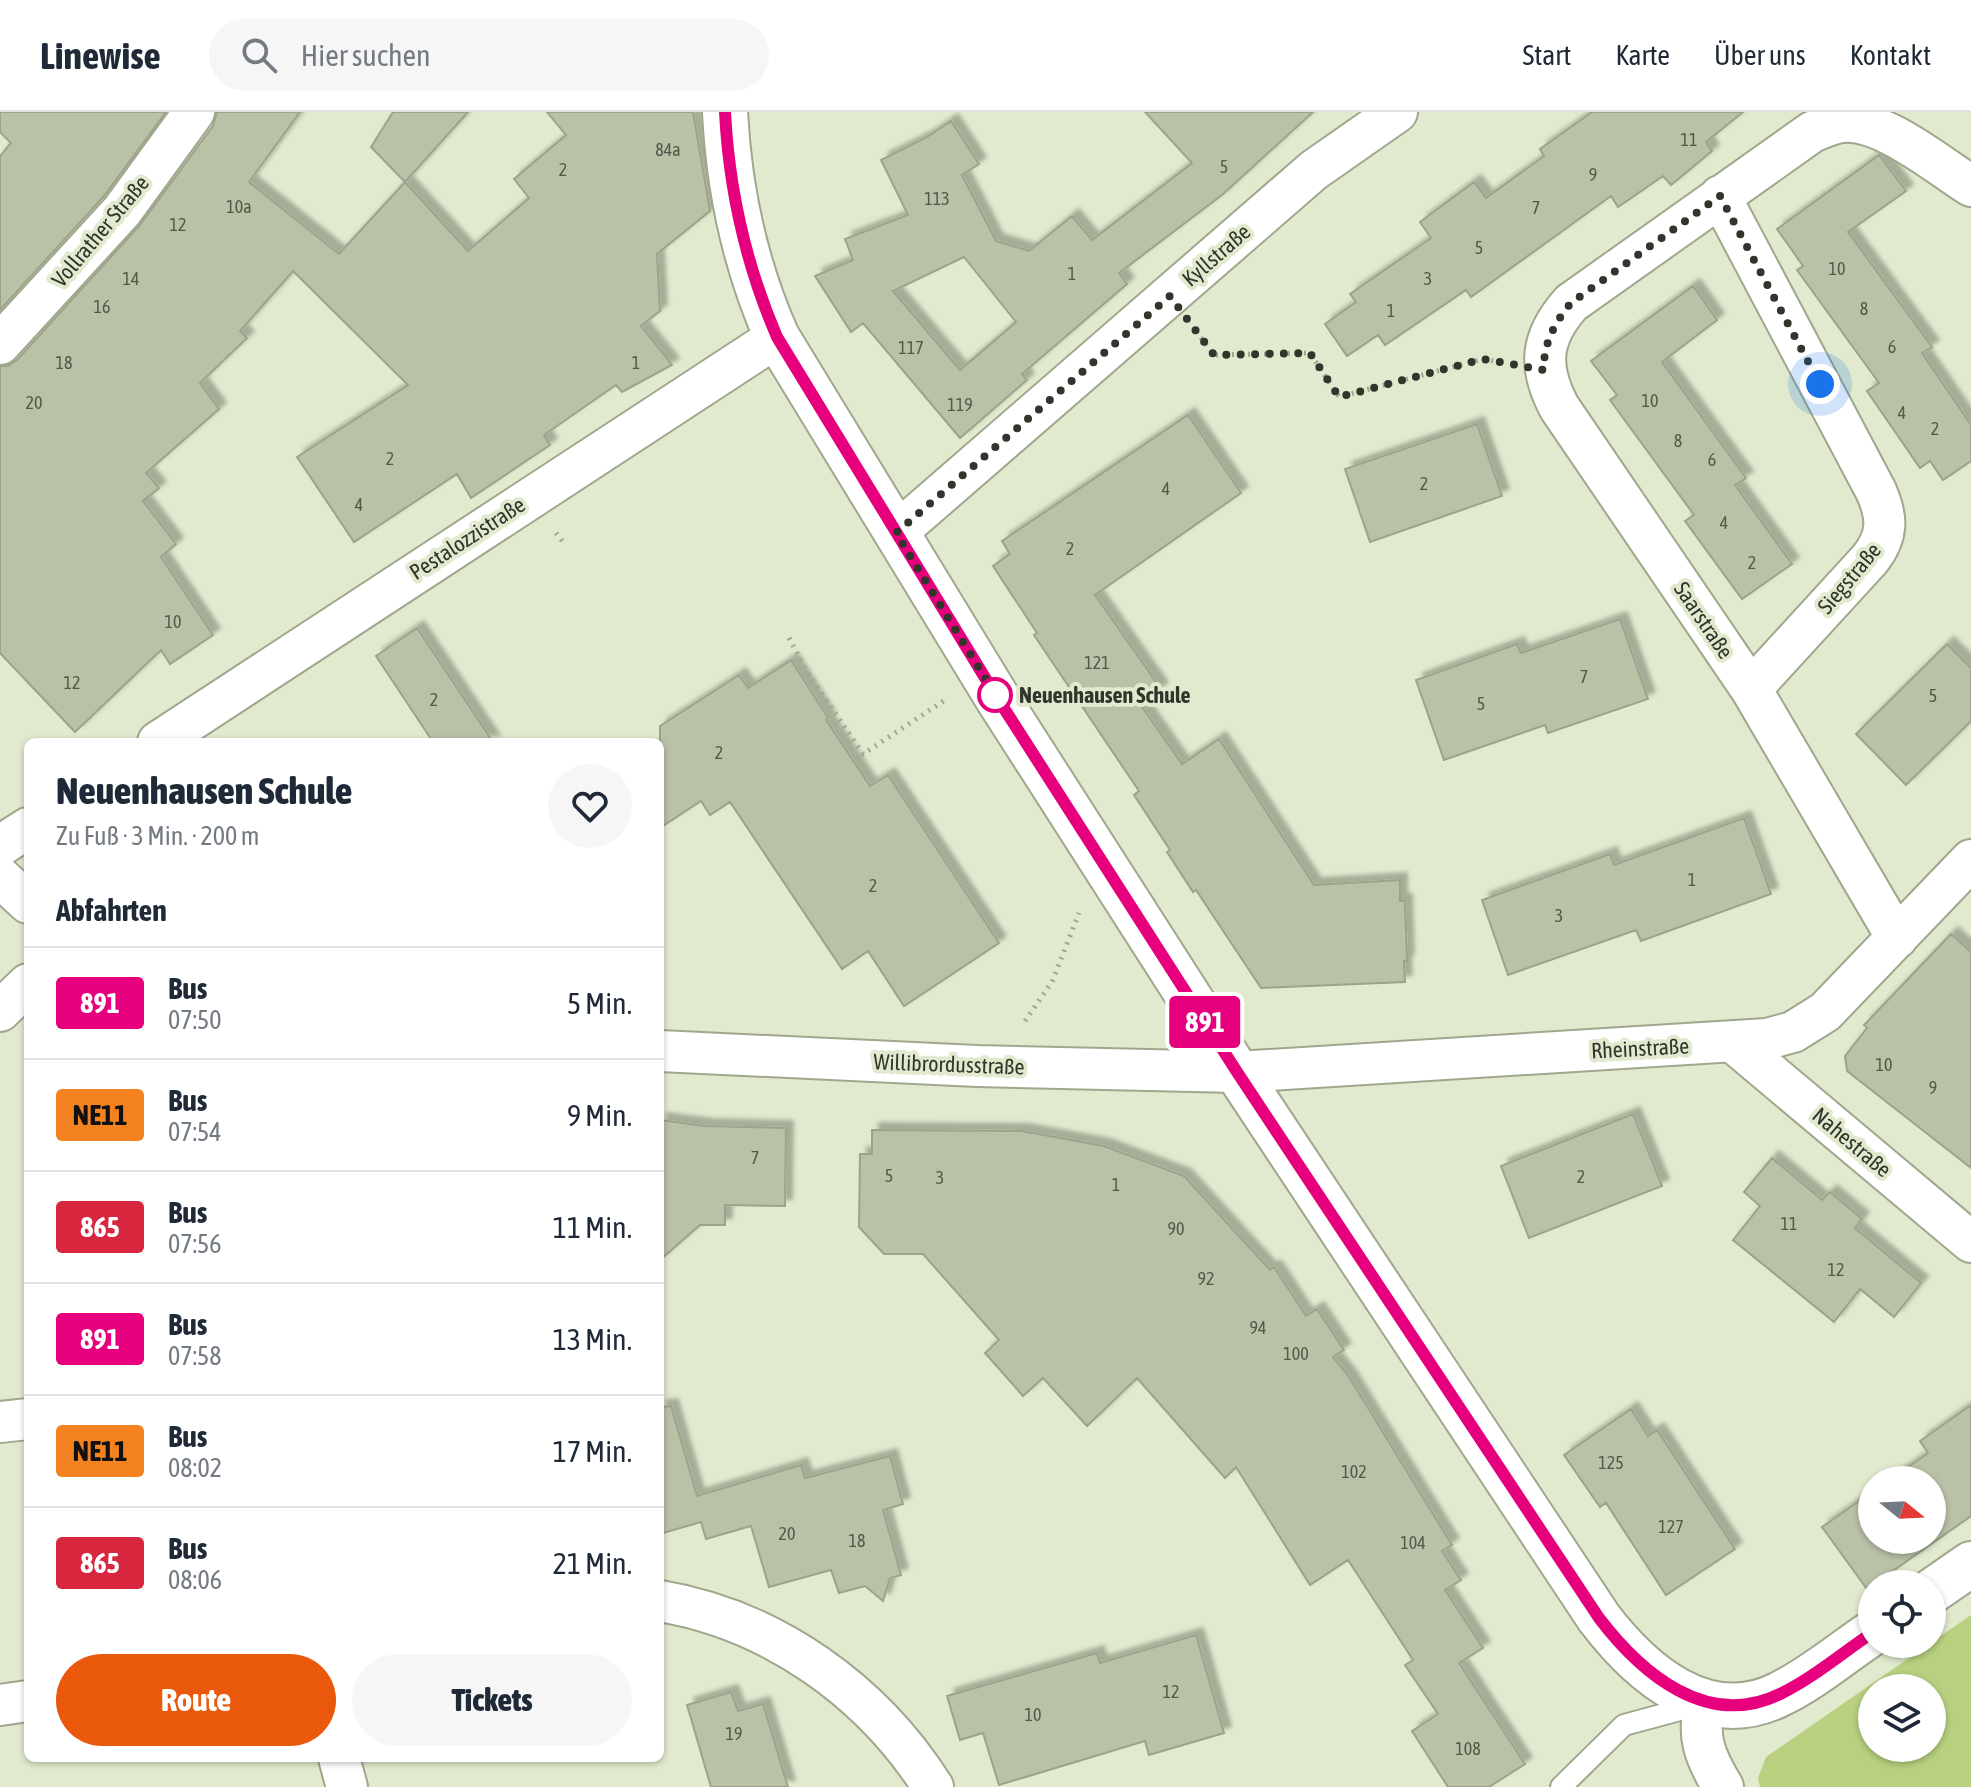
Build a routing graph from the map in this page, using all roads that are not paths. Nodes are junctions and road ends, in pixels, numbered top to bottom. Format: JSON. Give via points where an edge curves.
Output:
{"nodes":[{"id":1,"x":194,"y":112,"type":"edge"},
{"id":2,"x":725,"y":112,"type":"edge"},
{"id":3,"x":1397,"y":112,"type":"edge"},
{"id":4,"x":1971,"y":186,"type":"edge"},
{"id":5,"x":1720,"y":196,"type":"junction"},
{"id":6,"x":777,"y":337,"type":"junction"},
{"id":7,"x":0,"y":344,"type":"edge"},
{"id":8,"x":896,"y":533,"type":"junction"},
{"id":9,"x":1751,"y":689,"type":"junction"},
{"id":10,"x":164,"y":738,"type":"edge"},
{"id":11,"x":24,"y":831,"type":"edge"},
{"id":12,"x":0,"y":846,"type":"edge"},
{"id":13,"x":1967,"y":872,"type":"edge"},
{"id":14,"x":0,"y":877,"type":"edge"},
{"id":15,"x":24,"y":899,"type":"edge"},
{"id":16,"x":1897,"y":938,"type":"junction"},
{"id":17,"x":24,"y":988,"type":"edge"},
{"id":18,"x":0,"y":1011,"type":"edge"},
{"id":19,"x":1734,"y":1043,"type":"junction"},
{"id":20,"x":664,"y":1051,"type":"edge"},
{"id":21,"x":1237,"y":1072,"type":"junction"},
{"id":22,"x":1971,"y":1242,"type":"edge"},
{"id":23,"x":24,"y":1419,"type":"edge"},
{"id":24,"x":0,"y":1422,"type":"edge"},
{"id":25,"x":1971,"y":1564,"type":"edge"},
{"id":26,"x":1946,"y":1581,"type":"edge"},
{"id":27,"x":664,"y":1602,"type":"edge"},
{"id":28,"x":1858,"y":1642,"type":"edge"},
{"id":29,"x":24,"y":1702,"type":"edge"},
{"id":30,"x":1706,"y":1703,"type":"junction"},
{"id":31,"x":0,"y":1705,"type":"edge"},
{"id":32,"x":340,"y":1762,"type":"edge"},
{"id":33,"x":347,"y":1787,"type":"edge"},
{"id":34,"x":933,"y":1787,"type":"edge"},
{"id":35,"x":1561,"y":1787,"type":"edge"},
{"id":36,"x":1723,"y":1787,"type":"edge"}],
"edges":[{"from":1,"to":7,"type":"street","name":"Vollrather Straße","via":[[122,211]]},
{"from":2,"to":6,"type":"street","via":[[730,175],[744,244]]},
{"from":3,"to":8,"type":"street","name":"Kyllstraße","via":[[1314,170]]},
{"from":4,"to":5,"type":"street","via":[[1891,135],[1844,122],[1812,132]]},
{"from":5,"to":9,"type":"street","name":"Siegstraße","via":[[1876,491],[1886,524],[1870,559]]},
{"from":5,"to":9,"type":"street","name":"Saarstraße","via":[[1571,303],[1554,327],[1544,370],[1559,407]]},
{"from":6,"to":8,"type":"street"},
{"from":6,"to":10,"type":"street","name":"Pestalozzistraße"},
{"from":8,"to":21,"type":"street"},
{"from":9,"to":16,"type":"street","name":"Saarstraße"},
{"from":11,"to":12,"type":"street"},
{"from":13,"to":16,"type":"street","name":"Rheinstraße"},
{"from":14,"to":15,"type":"street"},
{"from":16,"to":19,"type":"street","name":"Rheinstraße","via":[[1815,1020],[1782,1036]]},
{"from":17,"to":18,"type":"street"},
{"from":19,"to":21,"type":"street","name":"Rheinstraße"},
{"from":19,"to":22,"type":"street","name":"Nahestraße"},
{"from":20,"to":21,"type":"street","name":"Willibrordusstraße"},
{"from":21,"to":30,"type":"street","via":[[1599,1618],[1648,1671]]},
{"from":23,"to":24,"type":"street"},
{"from":25,"to":26,"type":"street"},
{"from":27,"to":34,"type":"street","via":[[733,1622],[815,1664],[886,1723]]},
{"from":28,"to":30,"type":"street","via":[[1779,1695],[1735,1706]]},
{"from":29,"to":31,"type":"street"},
{"from":30,"to":35,"type":"lane","via":[[1624,1725]]},
{"from":30,"to":36,"type":"street","via":[[1702,1746]]},
{"from":32,"to":33,"type":"street"}]}
